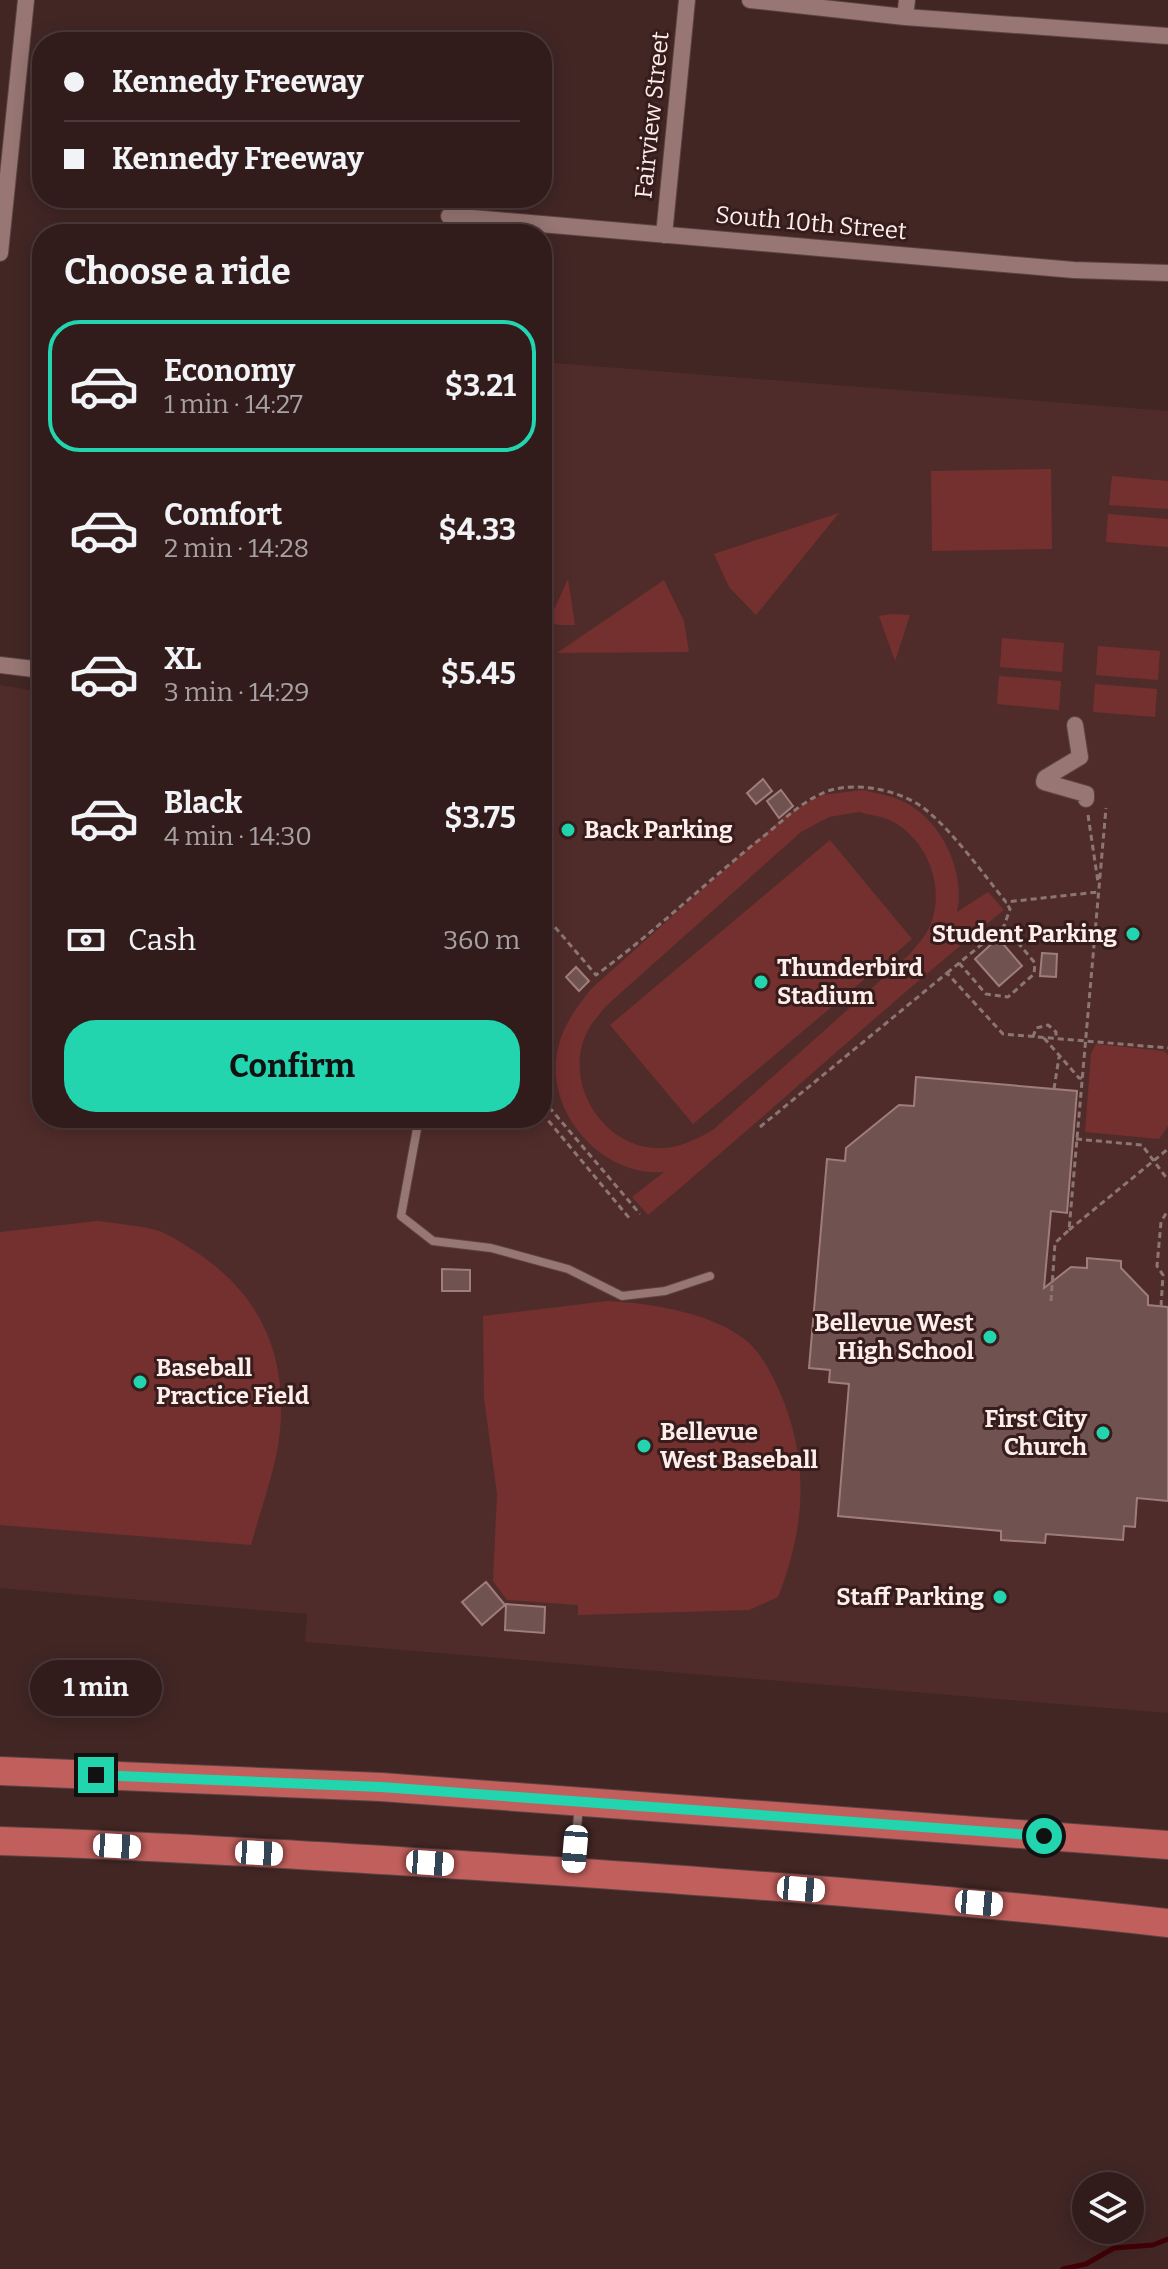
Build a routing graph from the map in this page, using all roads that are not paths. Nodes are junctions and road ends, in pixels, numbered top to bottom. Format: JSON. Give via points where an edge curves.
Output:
{"nodes":[{"id":1,"x":26,"y":0,"type":"edge"},
{"id":2,"x":687,"y":0,"type":"edge"},
{"id":3,"x":750,"y":0,"type":"edge"},
{"id":4,"x":906,"y":8,"type":"edge"},
{"id":5,"x":1168,"y":36,"type":"edge"},
{"id":6,"x":449,"y":216,"type":"dead end"},
{"id":7,"x":540,"y":224,"type":"edge"},
{"id":8,"x":552,"y":225,"type":"edge"},
{"id":9,"x":664,"y":235,"type":"junction"},
{"id":10,"x":0,"y":253,"type":"edge"},
{"id":11,"x":1168,"y":273,"type":"edge"},
{"id":12,"x":0,"y":665,"type":"edge"},
{"id":13,"x":32,"y":669,"type":"edge"},
{"id":14,"x":1075,"y":725,"type":"dead end"},
{"id":15,"x":1086,"y":799,"type":"road end"},
{"id":16,"x":417,"y":1128,"type":"edge"},
{"id":17,"x":710,"y":1276,"type":"dead end"},
{"id":18,"x":0,"y":1771,"type":"edge"},
{"id":19,"x":579,"y":1801,"type":"junction"},
{"id":20,"x":0,"y":1841,"type":"edge"},
{"id":21,"x":1168,"y":1845,"type":"edge"},
{"id":22,"x":573,"y":1872,"type":"junction"},
{"id":23,"x":1168,"y":1923,"type":"edge"}],
"edges":[{"from":1,"to":10,"type":"street"},
{"from":2,"to":9,"type":"street","name":"Fairview Street"},
{"from":3,"to":4,"type":"street"},
{"from":4,"to":5,"type":"street"},
{"from":6,"to":7,"type":"street","name":"South 10th Street"},
{"from":8,"to":9,"type":"street","name":"South 10th Street"},
{"from":9,"to":11,"type":"street","name":"South 10th Street","via":[[1074,270]]},
{"from":12,"to":13,"type":"street"},
{"from":14,"to":15,"type":"street","via":[[1080,757],[1044,782],[1086,794]]},
{"from":16,"to":17,"type":"lane","via":[[401,1216],[433,1241],[491,1248],[568,1269],[622,1296],[665,1291]]},
{"from":18,"to":19,"type":"highway"},
{"from":19,"to":21,"type":"highway"},
{"from":19,"to":22,"type":"lane"},
{"from":20,"to":22,"type":"highway"},
{"from":22,"to":23,"type":"highway"}]}
